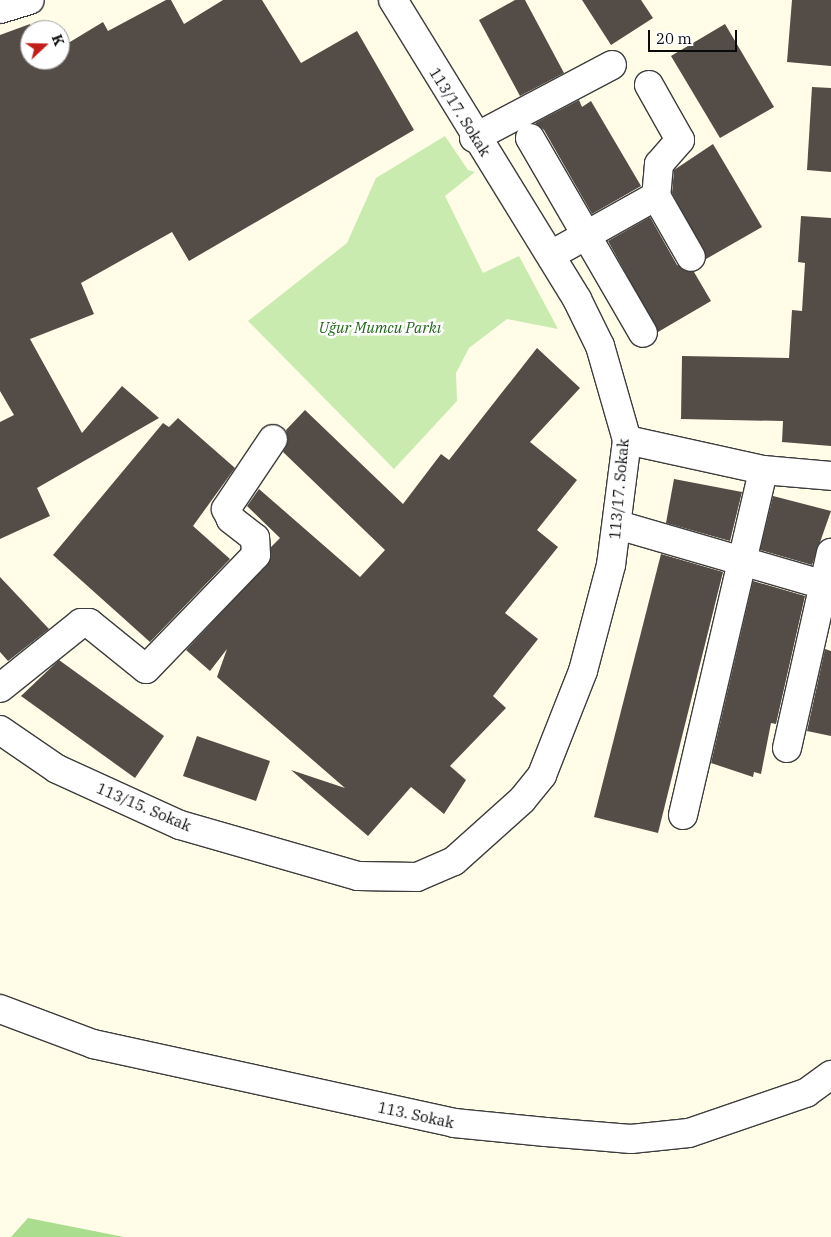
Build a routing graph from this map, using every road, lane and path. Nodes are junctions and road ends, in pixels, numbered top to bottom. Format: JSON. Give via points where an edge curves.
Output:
{"nodes":[{"id":1,"x":30,"y":0,"type":"edge"},
{"id":2,"x":393,"y":0,"type":"edge"},
{"id":3,"x":0,"y":9,"type":"edge"},
{"id":4,"x":612,"y":65,"type":"dead end"},
{"id":5,"x":648,"y":85,"type":"dead end"},
{"id":6,"x":474,"y":138,"type":"junction"},
{"id":7,"x":530,"y":138,"type":"dead end"},
{"id":8,"x":656,"y":196,"type":"junction"},
{"id":9,"x":587,"y":235,"type":"junction"},
{"id":10,"x":551,"y":254,"type":"junction"},
{"id":11,"x":691,"y":257,"type":"dead end"},
{"id":12,"x":643,"y":333,"type":"dead end"},
{"id":13,"x":273,"y":439,"type":"dead end"},
{"id":14,"x":627,"y":440,"type":"junction"},
{"id":15,"x":763,"y":470,"type":"junction"},
{"id":16,"x":831,"y":476,"type":"edge"},
{"id":17,"x":618,"y":525,"type":"junction"},
{"id":18,"x":831,"y":553,"type":"edge"},
{"id":19,"x":743,"y":560,"type":"junction"},
{"id":20,"x":828,"y":586,"type":"edge"},
{"id":21,"x":0,"y":688,"type":"edge"},
{"id":22,"x":0,"y":730,"type":"edge"},
{"id":23,"x":787,"y":748,"type":"dead end"},
{"id":24,"x":683,"y":816,"type":"dead end"},
{"id":25,"x":358,"y":876,"type":"joint"},
{"id":26,"x":0,"y":1009,"type":"edge"},
{"id":27,"x":831,"y":1075,"type":"edge"}],
"edges":[{"from":1,"to":3,"type":"street"},
{"from":2,"to":6,"type":"street","name":"113/17. Sokak"},
{"from":4,"to":6,"type":"street"},
{"from":5,"to":8,"type":"street","via":[[680,140],[658,164]]},
{"from":6,"to":10,"type":"street","name":"113/17. Sokak"},
{"from":7,"to":9,"type":"street"},
{"from":8,"to":9,"type":"street"},
{"from":8,"to":11,"type":"street"},
{"from":9,"to":10,"type":"street"},
{"from":9,"to":12,"type":"street"},
{"from":10,"to":14,"type":"street","name":"113/17. Sokak","via":[[600,346]]},
{"from":13,"to":21,"type":"street","via":[[226,509],[231,519],[255,538],[256,555],[146,669],[89,623],[81,623]]},
{"from":14,"to":15,"type":"street"},
{"from":14,"to":17,"type":"street","name":"113/17. Sokak"},
{"from":15,"to":16,"type":"street"},
{"from":15,"to":19,"type":"street"},
{"from":17,"to":19,"type":"street"},
{"from":17,"to":25,"type":"street","name":"113/17. Sokak","via":[[583,671],[542,775],[522,800],[454,861],[417,877]]},
{"from":18,"to":20,"type":"street"},
{"from":19,"to":20,"type":"street"},
{"from":19,"to":24,"type":"street"},
{"from":20,"to":23,"type":"street"},
{"from":22,"to":25,"type":"street","name":"113/15. Sokak","via":[[57,769],[180,825]]},
{"from":26,"to":27,"type":"street","name":"113. Sokak","via":[[94,1044],[454,1123],[555,1133],[631,1138],[689,1133],[806,1093]]}]}
